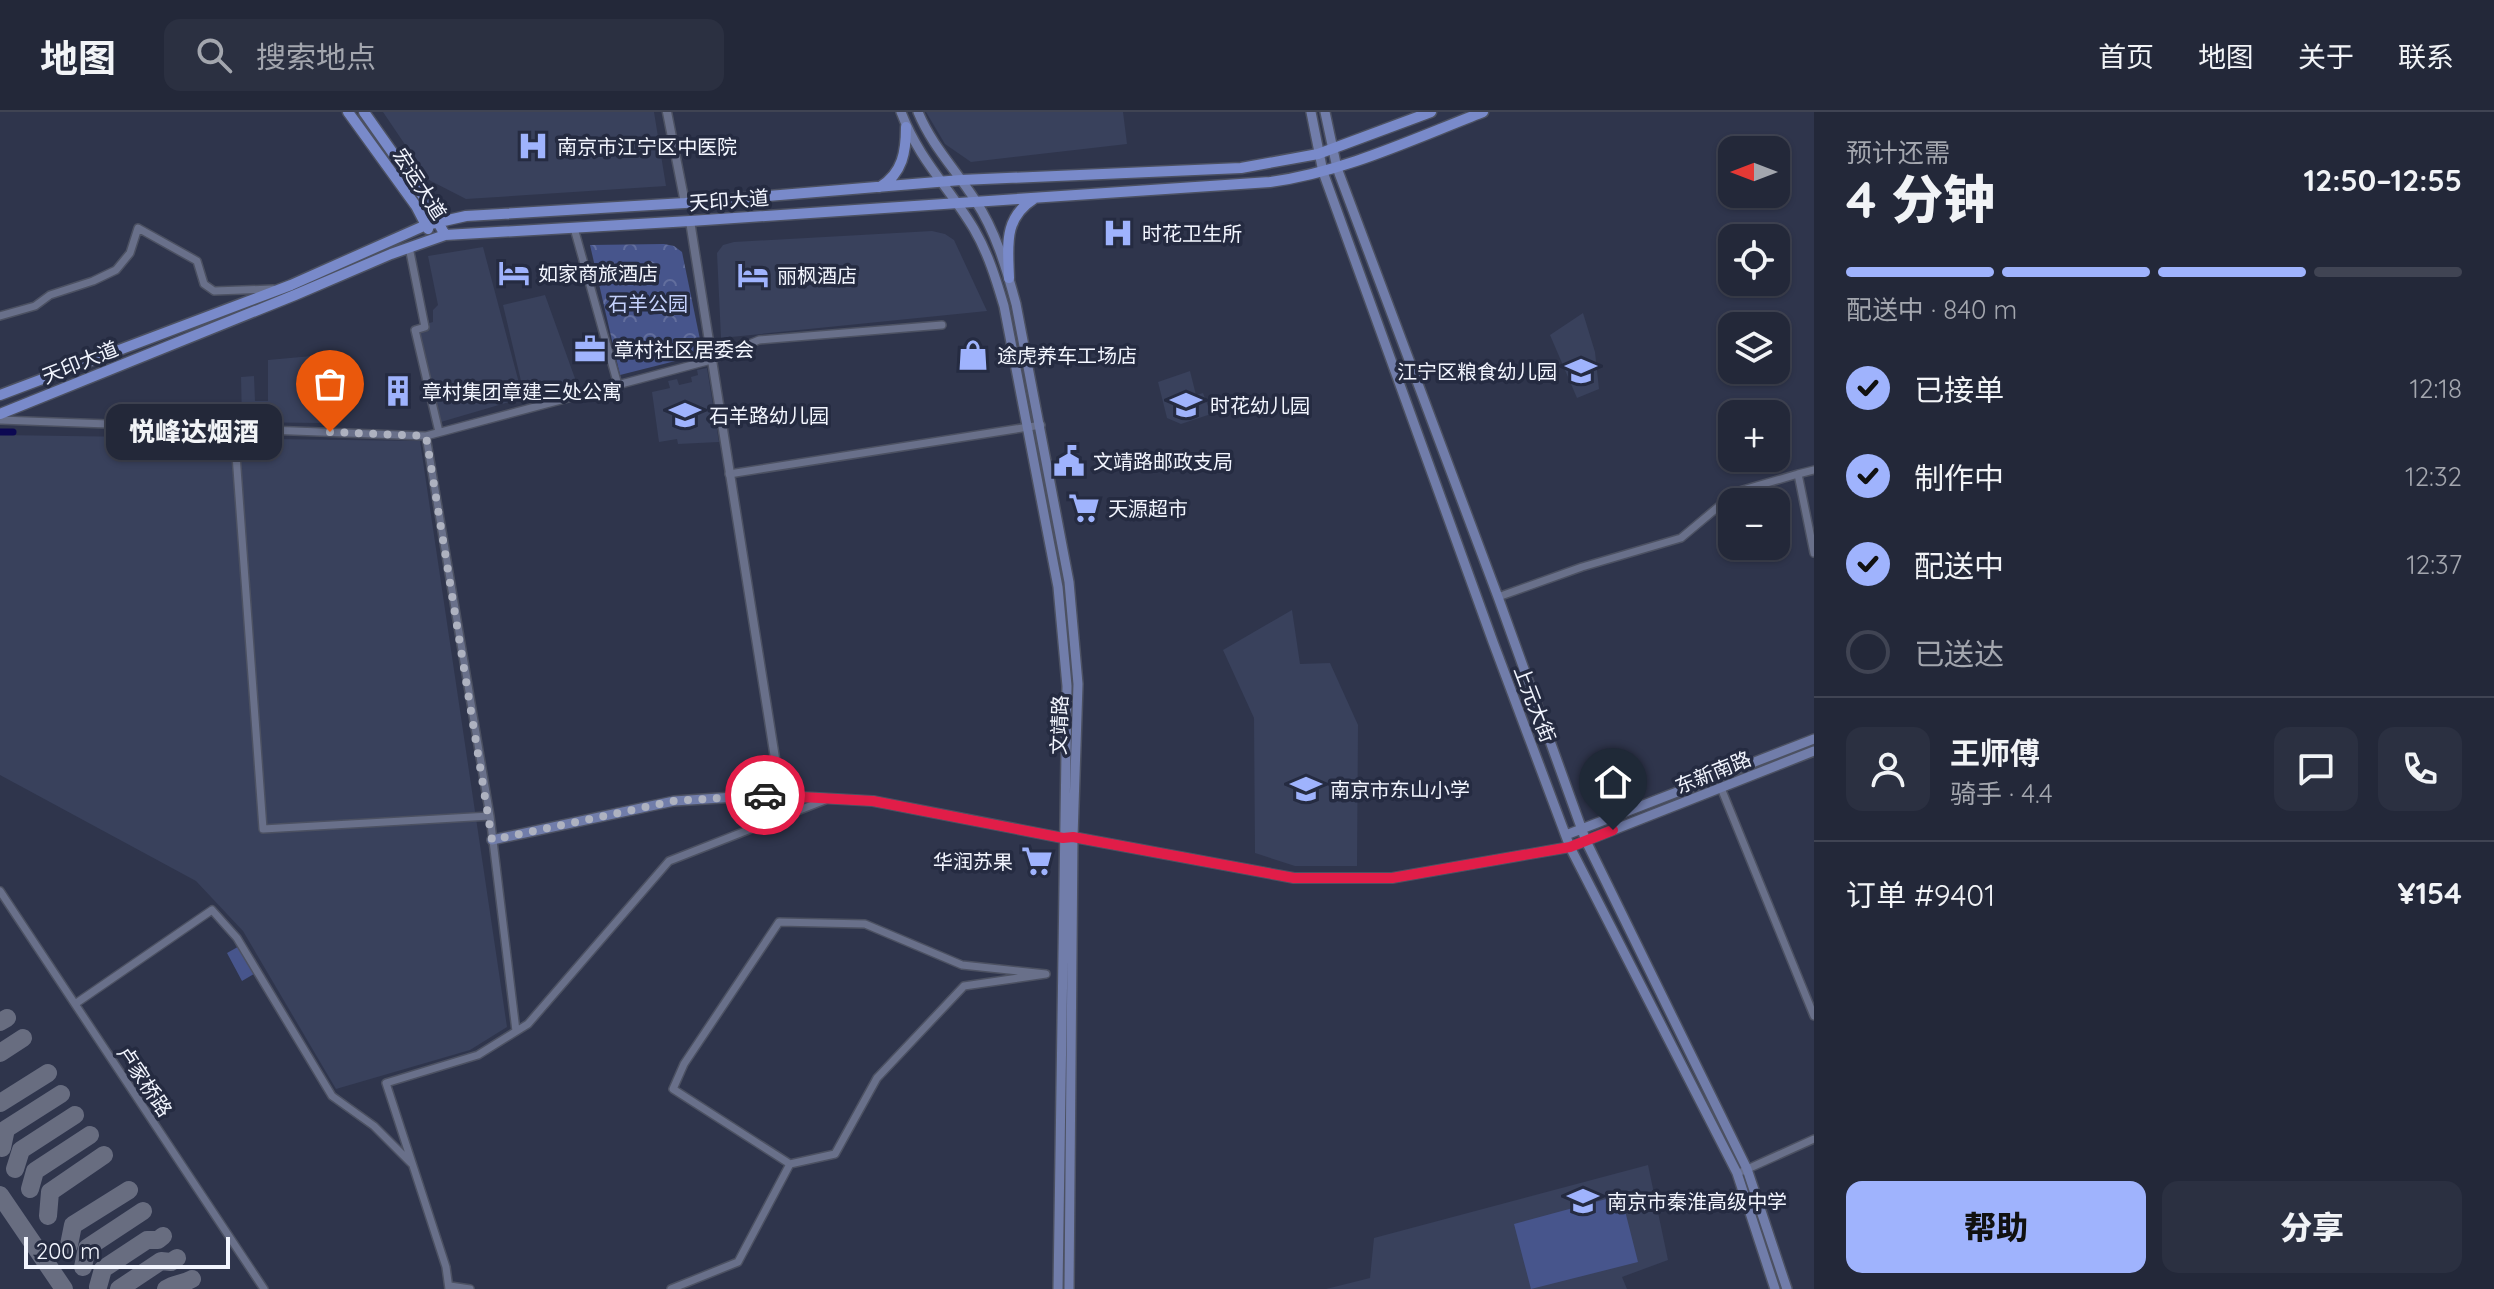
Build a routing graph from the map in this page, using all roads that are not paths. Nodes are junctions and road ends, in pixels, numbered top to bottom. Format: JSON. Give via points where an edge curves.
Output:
{"nodes":[{"id":1,"x":348,"y":112,"type":"edge"},
{"id":2,"x":364,"y":112,"type":"edge"},
{"id":3,"x":667,"y":112,"type":"edge"},
{"id":4,"x":901,"y":112,"type":"edge"},
{"id":5,"x":918,"y":112,"type":"edge"},
{"id":6,"x":1311,"y":112,"type":"edge"},
{"id":7,"x":1325,"y":112,"type":"edge"},
{"id":8,"x":1431,"y":112,"type":"edge"},
{"id":9,"x":1483,"y":112,"type":"edge"},
{"id":10,"x":906,"y":127,"type":"junction"},
{"id":11,"x":1332,"y":149,"type":"junction"},
{"id":12,"x":1318,"y":154,"type":"junction"},
{"id":13,"x":1337,"y":168,"type":"junction"},
{"id":14,"x":1323,"y":172,"type":"junction"},
{"id":15,"x":961,"y":180,"type":"junction"},
{"id":16,"x":940,"y":182,"type":"junction"},
{"id":17,"x":878,"y":187,"type":"junction"},
{"id":18,"x":1038,"y":196,"type":"junction"},
{"id":19,"x":976,"y":201,"type":"junction"},
{"id":20,"x":685,"y":203,"type":"junction"},
{"id":21,"x":957,"y":203,"type":"junction"},
{"id":22,"x":439,"y":221,"type":"junction"},
{"id":23,"x":690,"y":221,"type":"junction"},
{"id":24,"x":426,"y":225,"type":"junction"},
{"id":25,"x":574,"y":228,"type":"junction"},
{"id":26,"x":445,"y":235,"type":"junction"},
{"id":27,"x":433,"y":238,"type":"junction"},
{"id":28,"x":409,"y":247,"type":"junction"},
{"id":29,"x":1009,"y":278,"type":"junction"},
{"id":30,"x":293,"y":290,"type":"junction"},
{"id":31,"x":0,"y":316,"type":"edge"},
{"id":32,"x":942,"y":325,"type":"dead end"},
{"id":33,"x":711,"y":360,"type":"junction"},
{"id":34,"x":618,"y":385,"type":"junction"},
{"id":35,"x":0,"y":395,"type":"edge"},
{"id":36,"x":0,"y":414,"type":"edge"},
{"id":37,"x":0,"y":420,"type":"edge"},
{"id":38,"x":1041,"y":425,"type":"junction"},
{"id":39,"x":234,"y":427,"type":"junction"},
{"id":40,"x":1027,"y":427,"type":"junction"},
{"id":41,"x":439,"y":432,"type":"junction"},
{"id":42,"x":426,"y":436,"type":"junction"},
{"id":43,"x":1814,"y":470,"type":"edge"},
{"id":44,"x":729,"y":474,"type":"junction"},
{"id":45,"x":1798,"y":474,"type":"junction"},
{"id":46,"x":1814,"y":553,"type":"edge"},
{"id":47,"x":1498,"y":597,"type":"junction"},
{"id":48,"x":1814,"y":739,"type":"edge"},
{"id":49,"x":1814,"y":751,"type":"edge"},
{"id":50,"x":1721,"y":788,"type":"junction"},
{"id":51,"x":781,"y":796,"type":"junction"},
{"id":52,"x":828,"y":798,"type":"junction"},
{"id":53,"x":490,"y":816,"type":"junction"},
{"id":54,"x":1582,"y":829,"type":"junction"},
{"id":55,"x":1566,"y":835,"type":"junction"},
{"id":56,"x":1068,"y":838,"type":"junction"},
{"id":57,"x":492,"y":840,"type":"junction"},
{"id":58,"x":1586,"y":841,"type":"junction"},
{"id":59,"x":1570,"y":847,"type":"junction"},
{"id":60,"x":0,"y":891,"type":"edge"},
{"id":61,"x":75,"y":1004,"type":"junction"},
{"id":62,"x":1814,"y":1016,"type":"edge"},
{"id":63,"x":516,"y":1031,"type":"junction"},
{"id":64,"x":1814,"y":1139,"type":"edge"},
{"id":65,"x":413,"y":1164,"type":"junction"},
{"id":66,"x":790,"y":1164,"type":"junction"},
{"id":67,"x":1747,"y":1169,"type":"junction"},
{"id":68,"x":1737,"y":1173,"type":"junction"},
{"id":69,"x":450,"y":1288,"type":"edge"},
{"id":70,"x":264,"y":1289,"type":"edge"},
{"id":71,"x":470,"y":1289,"type":"edge"},
{"id":72,"x":671,"y":1289,"type":"edge"},
{"id":73,"x":1058,"y":1289,"type":"edge"},
{"id":74,"x":1069,"y":1289,"type":"edge"},
{"id":75,"x":1775,"y":1289,"type":"edge"},
{"id":76,"x":1787,"y":1289,"type":"edge"}],
"edges":[{"from":1,"to":24,"type":"main road","name":"宏运大道"},
{"from":2,"to":22,"type":"main road","name":"宏运大道"},
{"from":3,"to":20,"type":"street"},
{"from":4,"to":10,"type":"main road","name":"文靖路"},
{"from":5,"to":15,"type":"main road","name":"文靖路"},
{"from":6,"to":12,"type":"main road","name":"上元大街"},
{"from":7,"to":11,"type":"main road","name":"上元大街"},
{"from":8,"to":11,"type":"main road","name":"天印大道"},
{"from":9,"to":13,"type":"main road","name":"天印大道"},
{"from":10,"to":16,"type":"main road","name":"文靖路"},
{"from":10,"to":17,"type":"main road","via":[[903,160]]},
{"from":11,"to":12,"type":"main road","name":"天印大道"},
{"from":11,"to":13,"type":"main road","name":"上元大街"},
{"from":12,"to":14,"type":"main road","name":"上元大街"},
{"from":12,"to":15,"type":"main road","name":"天印大道","via":[[1241,168]]},
{"from":13,"to":14,"type":"main road","name":"天印大道"},
{"from":13,"to":47,"type":"main road","name":"上元大街"},
{"from":14,"to":18,"type":"main road","name":"天印大道","via":[[1243,184]]},
{"from":14,"to":55,"type":"main road","name":"上元大街"},
{"from":15,"to":16,"type":"main road","name":"天印大道"},
{"from":15,"to":19,"type":"main road","name":"文靖路"},
{"from":16,"to":17,"type":"main road","name":"天印大道"},
{"from":16,"to":21,"type":"main road","name":"文靖路"},
{"from":17,"to":20,"type":"main road","name":"天印大道"},
{"from":18,"to":19,"type":"main road","name":"天印大道"},
{"from":18,"to":29,"type":"main road","via":[[1012,221]]},
{"from":19,"to":21,"type":"main road","name":"天印大道"},
{"from":19,"to":29,"type":"main road","name":"文靖路"},
{"from":20,"to":22,"type":"main road","name":"天印大道"},
{"from":21,"to":23,"type":"main road","name":"天印大道"},
{"from":21,"to":40,"type":"main road","name":"文靖路","via":[[998,284]]},
{"from":22,"to":24,"type":"main road","name":"天印大道"},
{"from":22,"to":26,"type":"main road","name":"宏运大道"},
{"from":23,"to":25,"type":"main road","name":"天印大道"},
{"from":23,"to":33,"type":"street"},
{"from":24,"to":27,"type":"main road","name":"宏运大道"},
{"from":24,"to":30,"type":"main road","name":"天印大道"},
{"from":25,"to":26,"type":"main road","name":"天印大道"},
{"from":25,"to":34,"type":"street"},
{"from":26,"to":27,"type":"main road","name":"天印大道"},
{"from":27,"to":28,"type":"main road","name":"天印大道"},
{"from":28,"to":30,"type":"main road","name":"天印大道"},
{"from":28,"to":41,"type":"street","via":[[425,327],[415,330]]},
{"from":29,"to":38,"type":"main road","name":"文靖路"},
{"from":30,"to":31,"type":"street","via":[[214,291],[204,284],[197,261],[138,228],[130,253],[116,270]]},
{"from":30,"to":35,"type":"main road","name":"天印大道"},
{"from":30,"to":36,"type":"main road","name":"天印大道"},
{"from":32,"to":33,"type":"street","via":[[759,340]]},
{"from":33,"to":34,"type":"street"},
{"from":33,"to":44,"type":"street"},
{"from":34,"to":41,"type":"street"},
{"from":37,"to":39,"type":"street"},
{"from":38,"to":40,"type":"street"},
{"from":38,"to":56,"type":"main road","name":"文靖路","via":[[1075,637],[1078,684]]},
{"from":39,"to":42,"type":"street"},
{"from":39,"to":53,"type":"street","via":[[263,829]]},
{"from":40,"to":44,"type":"street"},
{"from":40,"to":56,"type":"main road","name":"文靖路","via":[[1064,639]]},
{"from":41,"to":42,"type":"street"},
{"from":42,"to":53,"type":"street"},
{"from":43,"to":45,"type":"street"},
{"from":44,"to":51,"type":"street"},
{"from":45,"to":46,"type":"street"},
{"from":45,"to":47,"type":"street","via":[[1736,492],[1681,538]]},
{"from":47,"to":54,"type":"main road","name":"上元大街"},
{"from":48,"to":54,"type":"main road","name":"东新南路"},
{"from":49,"to":50,"type":"main road","name":"东新南路"},
{"from":50,"to":58,"type":"main road","name":"东新南路"},
{"from":50,"to":62,"type":"street"},
{"from":51,"to":52,"type":"main road","name":"东新南路"},
{"from":51,"to":57,"type":"main road","name":"东新南路","via":[[674,801]]},
{"from":52,"to":56,"type":"main road","name":"东新南路","via":[[873,801]]},
{"from":52,"to":63,"type":"street","via":[[669,861],[528,1024]]},
{"from":53,"to":57,"type":"street"},
{"from":54,"to":55,"type":"main road","name":"东新南路"},
{"from":54,"to":58,"type":"main road","name":"上元大街"},
{"from":55,"to":59,"type":"main road","name":"上元大街"},
{"from":56,"to":59,"type":"main road","name":"东新南路","via":[[1294,878],[1392,878]]},
{"from":56,"to":73,"type":"main road","name":"文靖路"},
{"from":56,"to":74,"type":"main road","name":"文靖路"},
{"from":57,"to":63,"type":"street"},
{"from":58,"to":59,"type":"main road","name":"东新南路"},
{"from":58,"to":67,"type":"main road","name":"上元大街"},
{"from":59,"to":68,"type":"main road","name":"上元大街"},
{"from":60,"to":61,"type":"street","name":"卢家桥路"},
{"from":61,"to":65,"type":"street","via":[[212,910],[237,938],[332,1096],[374,1126]]},
{"from":61,"to":70,"type":"street","name":"卢家桥路"},
{"from":63,"to":65,"type":"street","via":[[478,1055],[386,1083]]},
{"from":64,"to":67,"type":"street"},
{"from":65,"to":69,"type":"street"},
{"from":66,"to":66,"type":"street","via":[[835,1154],[877,1078],[964,986],[1046,974],[962,965],[865,924],[779,922],[684,1064],[673,1089]]},
{"from":66,"to":72,"type":"street","via":[[738,1262]]},
{"from":67,"to":68,"type":"street"},
{"from":67,"to":76,"type":"main road","name":"上元大街"},
{"from":68,"to":75,"type":"main road","name":"上元大街"},
{"from":69,"to":71,"type":"street"}]}
